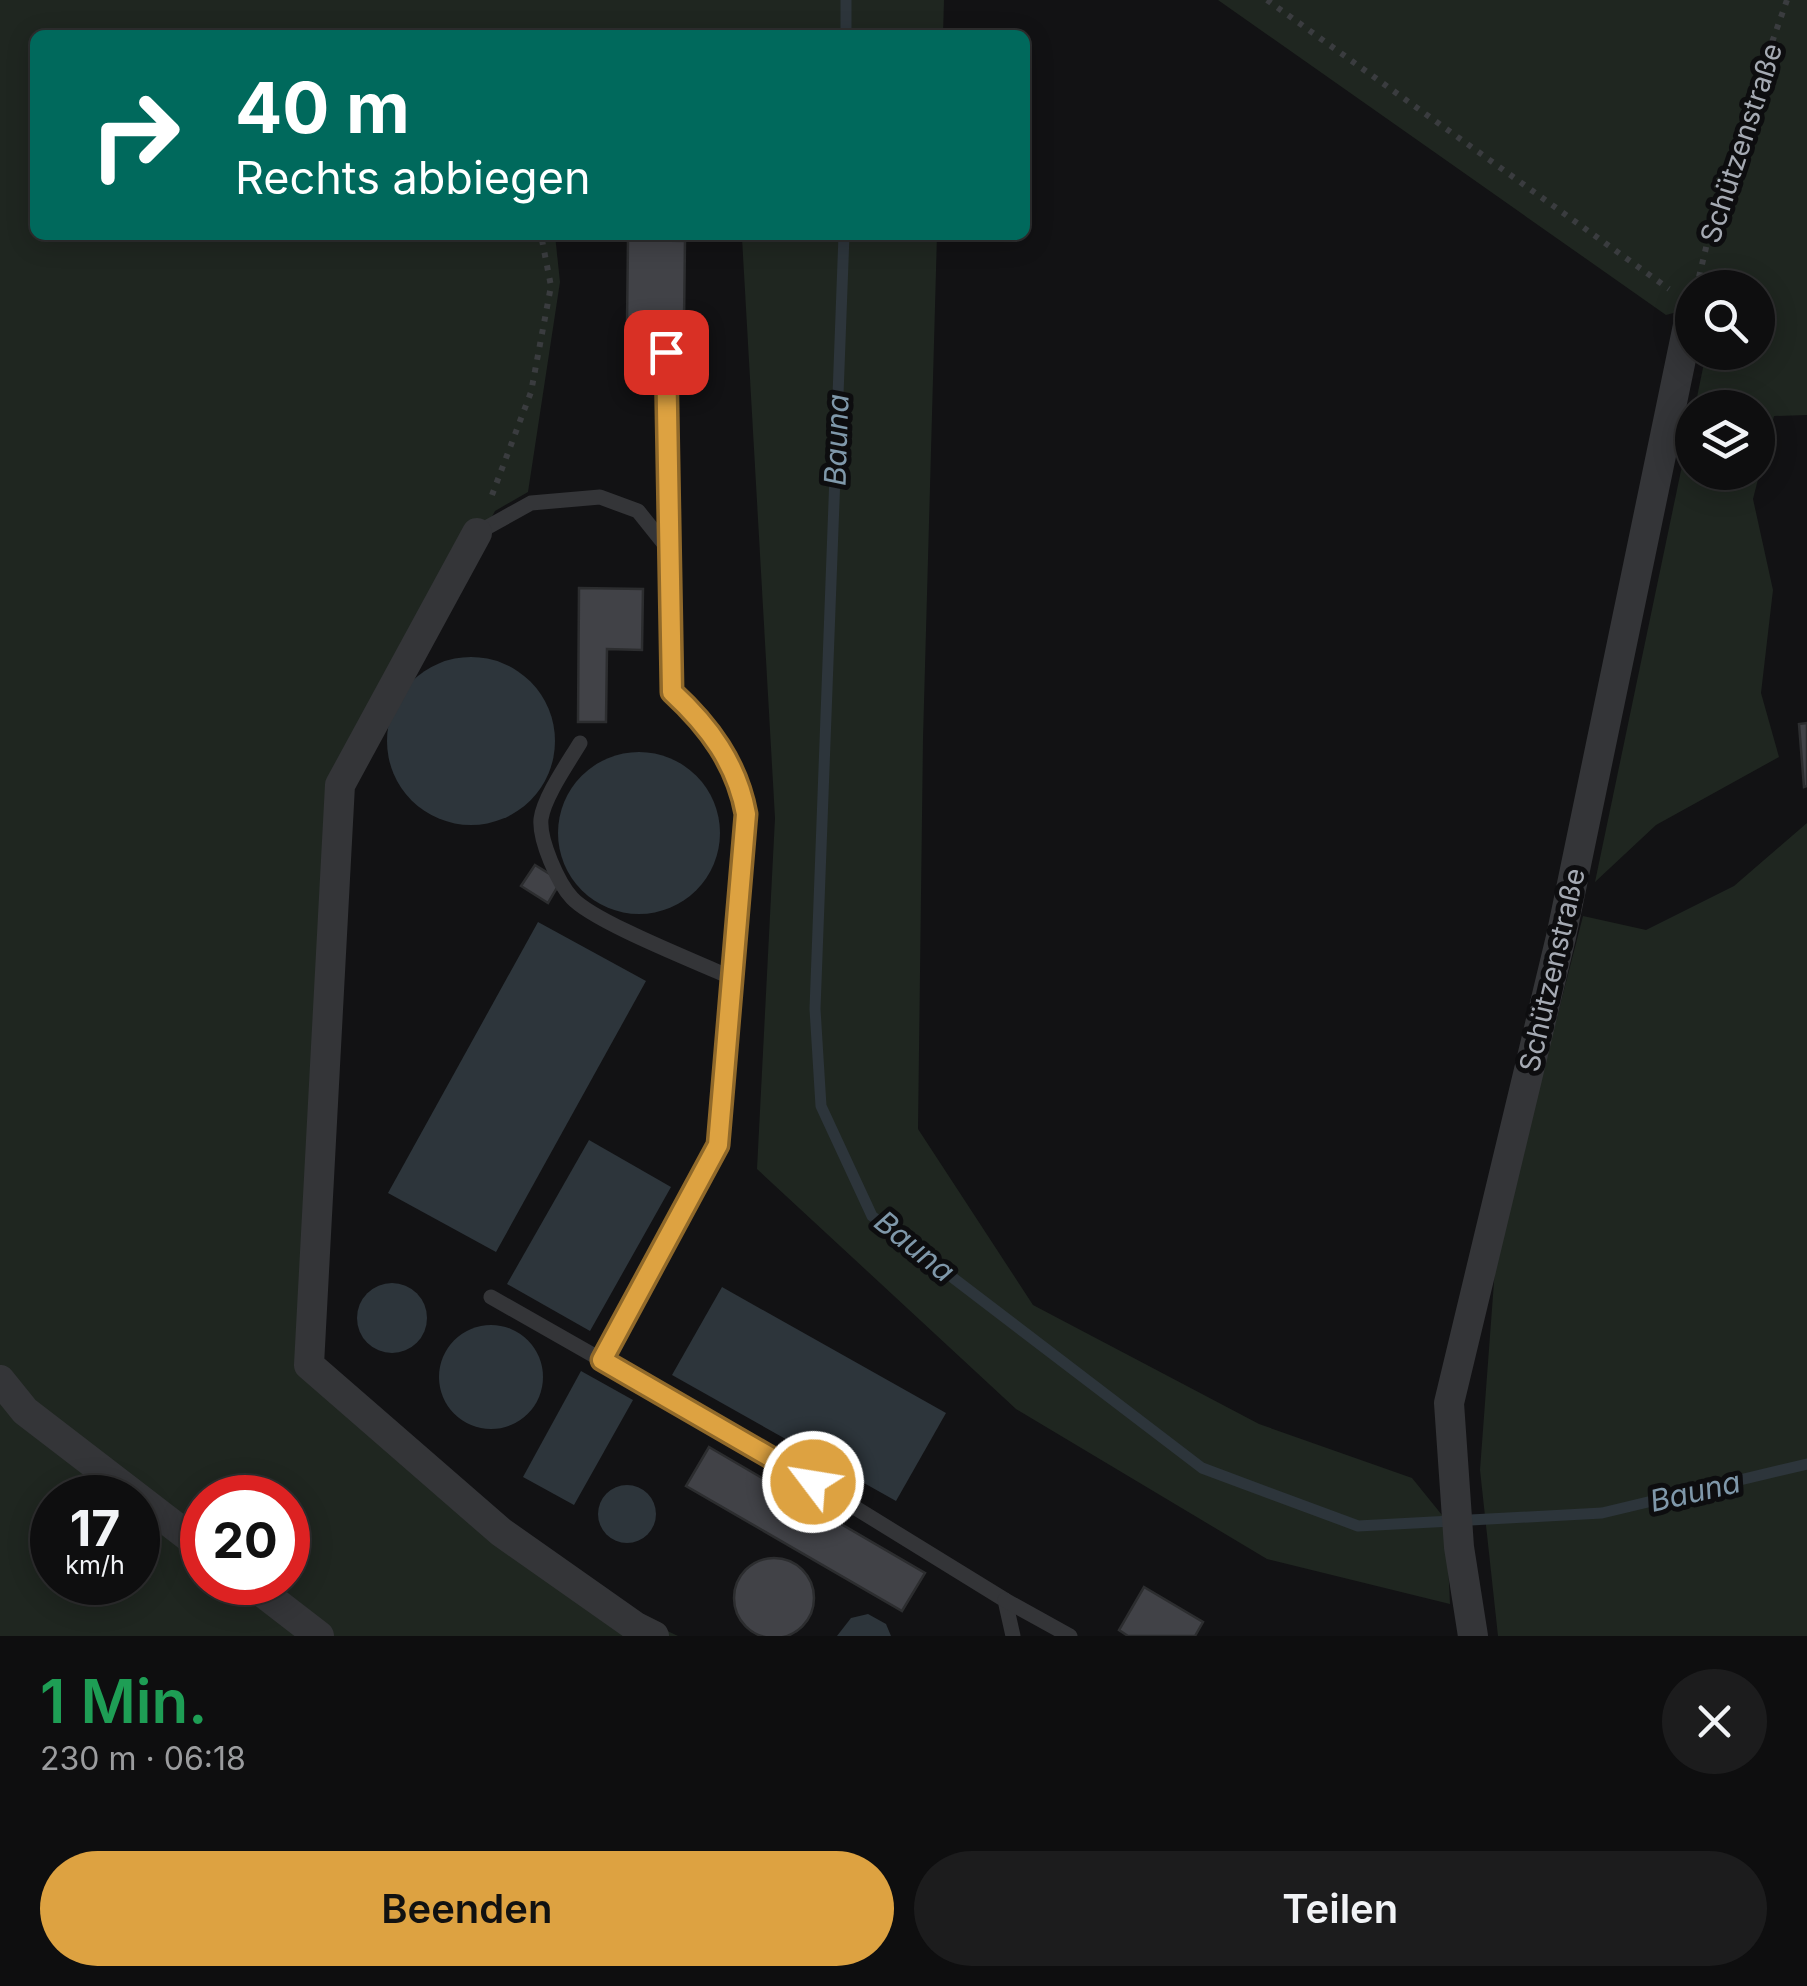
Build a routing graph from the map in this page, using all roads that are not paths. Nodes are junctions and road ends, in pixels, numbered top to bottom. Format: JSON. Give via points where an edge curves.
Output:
{"nodes":[{"id":1,"x":666,"y":352,"type":"dead end"},
{"id":2,"x":1679,"y":370,"type":"edge"},
{"id":3,"x":477,"y":533,"type":"joint"},
{"id":4,"x":670,"y":551,"type":"junction"},
{"id":5,"x":580,"y":744,"type":"dead end"},
{"id":6,"x":732,"y":978,"type":"junction"},
{"id":7,"x":490,"y":1297,"type":"dead end"},
{"id":8,"x":602,"y":1360,"type":"junction"},
{"id":9,"x":0,"y":1380,"type":"edge"},
{"id":10,"x":180,"y":1530,"type":"edge"},
{"id":11,"x":1005,"y":1600,"type":"junction"},
{"id":12,"x":279,"y":1605,"type":"edge"},
{"id":13,"x":319,"y":1636,"type":"edge"},
{"id":14,"x":654,"y":1636,"type":"edge"},
{"id":15,"x":1013,"y":1636,"type":"edge"},
{"id":16,"x":1070,"y":1636,"type":"edge"},
{"id":17,"x":1473,"y":1636,"type":"edge"}],
"edges":[{"from":1,"to":4,"type":"lane"},
{"from":2,"to":17,"type":"street","name":"Schützenstraße","via":[[1562,937],[1449,1403]]},
{"from":3,"to":4,"type":"lane","via":[[531,503],[600,497],[638,511]]},
{"from":3,"to":14,"type":"street","via":[[340,786],[309,1365],[501,1532]]},
{"from":4,"to":6,"type":"lane","via":[[672,692],[726,756],[746,814]]},
{"from":5,"to":6,"type":"lane","via":[[541,820],[550,862],[573,900]]},
{"from":6,"to":8,"type":"lane","via":[[718,1145]]},
{"from":7,"to":8,"type":"lane"},
{"from":8,"to":11,"type":"lane"},
{"from":9,"to":10,"type":"street","via":[[25,1411]]},
{"from":11,"to":15,"type":"lane"},
{"from":11,"to":16,"type":"lane"},
{"from":12,"to":13,"type":"street"}]}
